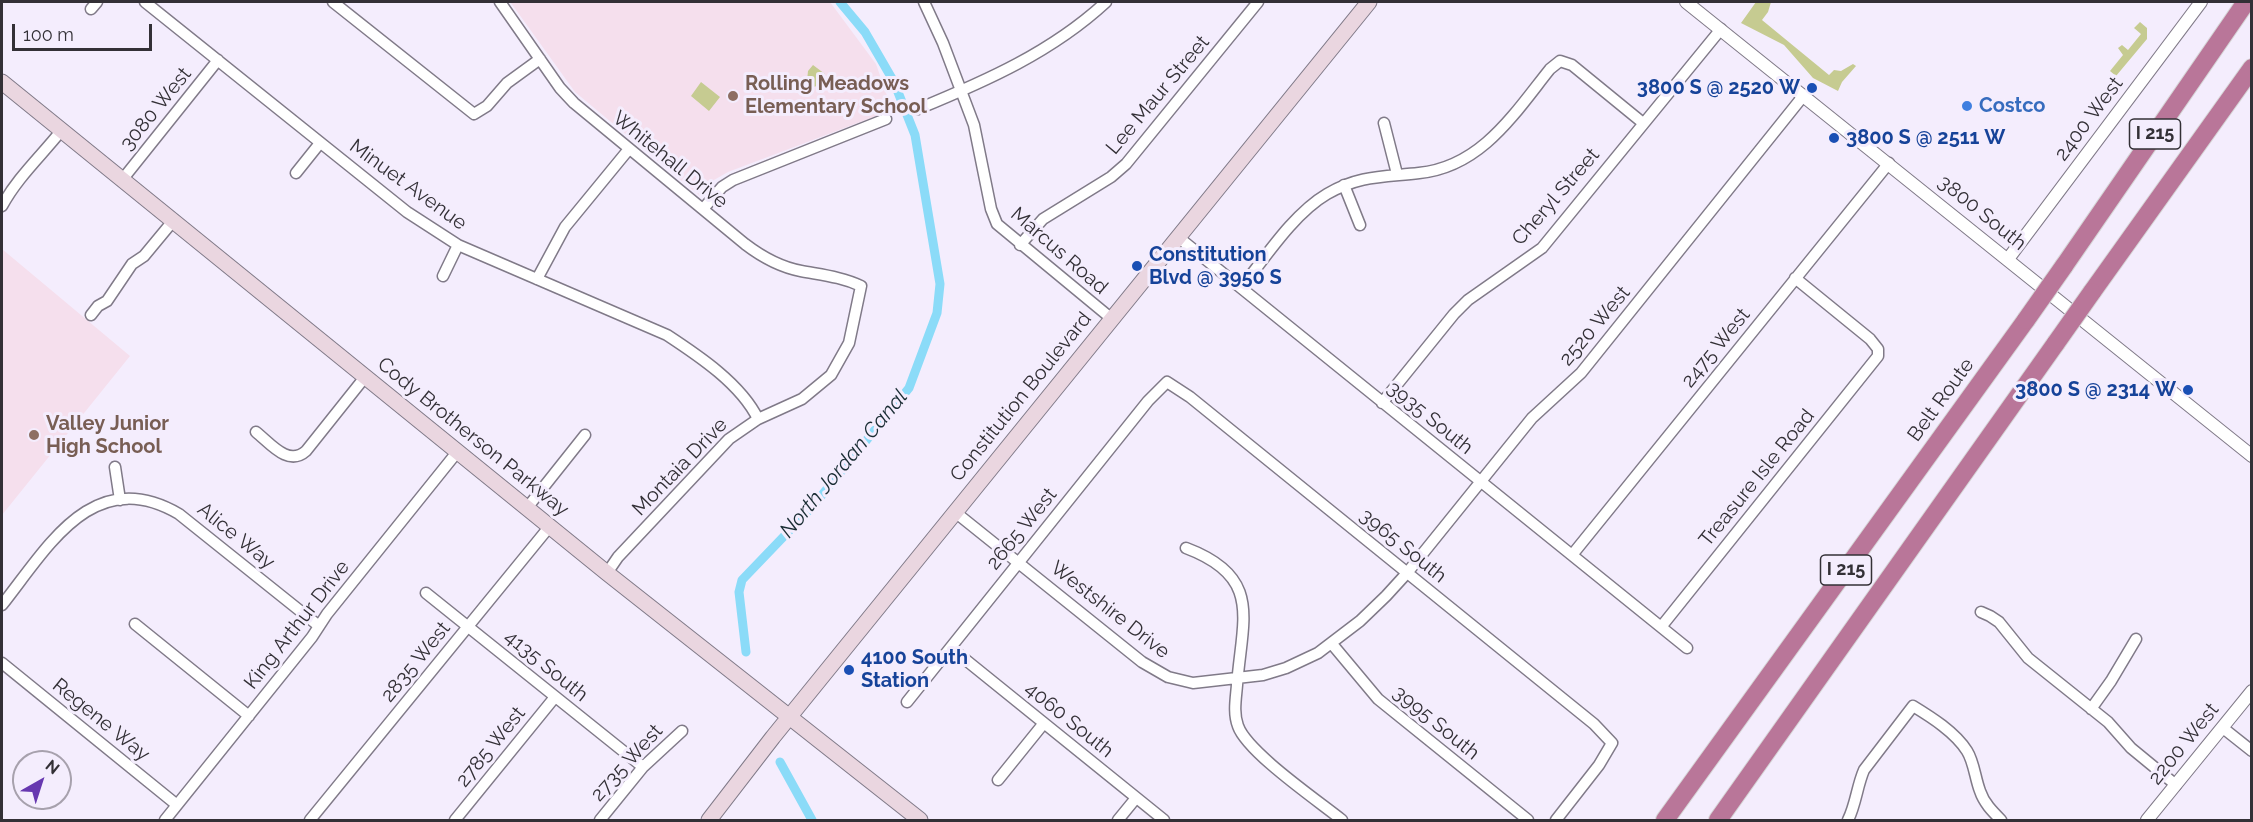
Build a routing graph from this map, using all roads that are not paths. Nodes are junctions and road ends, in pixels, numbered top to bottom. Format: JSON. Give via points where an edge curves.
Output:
{"nodes":[{"id":1,"x":145,"y":2,"type":"edge"},
{"id":2,"x":333,"y":2,"type":"edge"},
{"id":3,"x":500,"y":2,"type":"edge"},
{"id":4,"x":924,"y":2,"type":"edge"},
{"id":5,"x":1106,"y":2,"type":"edge"},
{"id":6,"x":1258,"y":2,"type":"edge"},
{"id":7,"x":1369,"y":2,"type":"edge"},
{"id":8,"x":1686,"y":2,"type":"edge"},
{"id":9,"x":2201,"y":2,"type":"edge"},
{"id":10,"x":2246,"y":2,"type":"edge"},
{"id":11,"x":1722,"y":29,"type":"junction"},
{"id":12,"x":540,"y":59,"type":"junction"},
{"id":13,"x":218,"y":60,"type":"junction"},
{"id":14,"x":2252,"y":68,"type":"edge"},
{"id":15,"x":2,"y":82,"type":"edge"},
{"id":16,"x":961,"y":91,"type":"junction"},
{"id":17,"x":1804,"y":95,"type":"junction"},
{"id":18,"x":918,"y":109,"type":"dead end"},
{"id":19,"x":886,"y":119,"type":"dead end"},
{"id":20,"x":1384,"y":123,"type":"dead end"},
{"id":21,"x":1643,"y":123,"type":"junction"},
{"id":22,"x":61,"y":131,"type":"junction"},
{"id":23,"x":320,"y":143,"type":"junction"},
{"id":24,"x":629,"y":149,"type":"junction"},
{"id":25,"x":1889,"y":163,"type":"junction"},
{"id":26,"x":296,"y":173,"type":"dead end"},
{"id":27,"x":1396,"y":174,"type":"junction"},
{"id":28,"x":122,"y":180,"type":"junction"},
{"id":29,"x":1344,"y":184,"type":"junction"},
{"id":30,"x":2,"y":206,"type":"edge"},
{"id":31,"x":703,"y":209,"type":"junction"},
{"id":32,"x":173,"y":221,"type":"junction"},
{"id":33,"x":1360,"y":225,"type":"dead end"},
{"id":34,"x":1178,"y":237,"type":"junction"},
{"id":35,"x":458,"y":245,"type":"junction"},
{"id":36,"x":1020,"y":245,"type":"junction"},
{"id":37,"x":2008,"y":259,"type":"junction"},
{"id":38,"x":443,"y":276,"type":"dead end"},
{"id":39,"x":1796,"y":278,"type":"junction"},
{"id":40,"x":537,"y":279,"type":"junction"},
{"id":41,"x":861,"y":286,"type":"joint"},
{"id":42,"x":1241,"y":288,"type":"junction"},
{"id":43,"x":91,"y":315,"type":"dead end"},
{"id":44,"x":1112,"y":319,"type":"junction"},
{"id":45,"x":365,"y":377,"type":"junction"},
{"id":46,"x":1167,"y":382,"type":"joint"},
{"id":47,"x":1382,"y":403,"type":"junction"},
{"id":48,"x":758,"y":419,"type":"junction"},
{"id":49,"x":256,"y":432,"type":"dead end"},
{"id":50,"x":585,"y":435,"type":"dead end"},
{"id":51,"x":458,"y":451,"type":"junction"},
{"id":52,"x":2252,"y":456,"type":"edge"},
{"id":53,"x":115,"y":468,"type":"dead end"},
{"id":54,"x":1480,"y":482,"type":"junction"},
{"id":55,"x":120,"y":500,"type":"junction"},
{"id":56,"x":527,"y":508,"type":"junction"},
{"id":57,"x":955,"y":512,"type":"junction"},
{"id":58,"x":550,"y":526,"type":"junction"},
{"id":59,"x":1186,"y":548,"type":"dead end"},
{"id":60,"x":1572,"y":555,"type":"junction"},
{"id":61,"x":1019,"y":562,"type":"junction"},
{"id":62,"x":608,"y":573,"type":"junction"},
{"id":63,"x":1407,"y":573,"type":"junction"},
{"id":64,"x":426,"y":593,"type":"dead end"},
{"id":65,"x":2,"y":605,"type":"edge"},
{"id":66,"x":1981,"y":612,"type":"dead end"},
{"id":67,"x":135,"y":624,"type":"dead end"},
{"id":68,"x":319,"y":626,"type":"junction"},
{"id":69,"x":468,"y":627,"type":"junction"},
{"id":70,"x":1661,"y":627,"type":"junction"},
{"id":71,"x":2136,"y":639,"type":"dead end"},
{"id":72,"x":1332,"y":644,"type":"junction"},
{"id":73,"x":951,"y":648,"type":"junction"},
{"id":74,"x":1687,"y":648,"type":"dead end"},
{"id":75,"x":2,"y":663,"type":"edge"},
{"id":76,"x":1237,"y":679,"type":"junction"},
{"id":77,"x":2252,"y":691,"type":"edge"},
{"id":78,"x":555,"y":697,"type":"junction"},
{"id":79,"x":907,"y":702,"type":"dead end"},
{"id":80,"x":2091,"y":709,"type":"junction"},
{"id":81,"x":249,"y":716,"type":"junction"},
{"id":82,"x":790,"y":716,"type":"junction"},
{"id":83,"x":1044,"y":723,"type":"junction"},
{"id":84,"x":2223,"y":728,"type":"junction"},
{"id":85,"x":682,"y":730,"type":"dead end"},
{"id":86,"x":2252,"y":751,"type":"edge"},
{"id":87,"x":643,"y":767,"type":"junction"},
{"id":88,"x":998,"y":780,"type":"dead end"},
{"id":89,"x":2176,"y":785,"type":"junction"},
{"id":90,"x":1136,"y":798,"type":"junction"},
{"id":91,"x":177,"y":805,"type":"junction"},
{"id":92,"x":165,"y":820,"type":"edge"},
{"id":93,"x":310,"y":820,"type":"edge"},
{"id":94,"x":455,"y":820,"type":"edge"},
{"id":95,"x":600,"y":820,"type":"edge"},
{"id":96,"x":708,"y":820,"type":"edge"},
{"id":97,"x":920,"y":820,"type":"edge"},
{"id":98,"x":1118,"y":820,"type":"edge"},
{"id":99,"x":1164,"y":820,"type":"edge"},
{"id":100,"x":1342,"y":820,"type":"edge"},
{"id":101,"x":1528,"y":820,"type":"edge"},
{"id":102,"x":1556,"y":820,"type":"edge"},
{"id":103,"x":1665,"y":820,"type":"edge"},
{"id":104,"x":1718,"y":820,"type":"edge"},
{"id":105,"x":1848,"y":820,"type":"edge"},
{"id":106,"x":2001,"y":820,"type":"edge"},
{"id":107,"x":2147,"y":820,"type":"edge"}],
"edges":[{"from":1,"to":13,"type":"street","name":"Minuet Avenue"},
{"from":2,"to":12,"type":"street","via":[[474,114]]},
{"from":3,"to":12,"type":"street","name":"Whitehall Drive"},
{"from":4,"to":16,"type":"street","name":"Marcus Road"},
{"from":5,"to":16,"type":"street","via":[[1040,52]]},
{"from":6,"to":36,"type":"street","name":"Lee Maur Street","via":[[1126,164],[1043,219]]},
{"from":7,"to":34,"type":"main road","name":"Constitution Boulevard"},
{"from":8,"to":11,"type":"street","name":"3800 South"},
{"from":9,"to":37,"type":"street","name":"2400 West"},
{"from":10,"to":103,"type":"highway","name":"Belt Route","number":"I 215","bridge":true,"via":[[2064,266]]},
{"from":11,"to":17,"type":"street","name":"3800 South"},
{"from":11,"to":21,"type":"street","name":"Cheryl Street"},
{"from":12,"to":24,"type":"street","name":"Whitehall Drive","via":[[574,104]]},
{"from":13,"to":23,"type":"street","name":"Minuet Avenue"},
{"from":13,"to":28,"type":"street","name":"3080 West"},
{"from":14,"to":104,"type":"highway","number":"I 215","bridge":true},
{"from":15,"to":22,"type":"main road","name":"Cody Brotherson Parkway"},
{"from":16,"to":18,"type":"street"},
{"from":16,"to":36,"type":"street","name":"Marcus Road","via":[[974,125],[992,214],[1001,229]]},
{"from":17,"to":25,"type":"street","name":"3800 South"},
{"from":17,"to":54,"type":"street","name":"2520 West","via":[[1581,373],[1532,418]]},
{"from":19,"to":31,"type":"street","via":[[733,180]]},
{"from":20,"to":27,"type":"street"},
{"from":21,"to":27,"type":"street","via":[[1572,65],[1560,61],[1505,126],[1473,155],[1437,170]]},
{"from":21,"to":47,"type":"street","name":"Cheryl Street","via":[[1542,248],[1468,300]]},
{"from":22,"to":28,"type":"main road","name":"Cody Brotherson Parkway"},
{"from":22,"to":30,"type":"street"},
{"from":23,"to":26,"type":"street"},
{"from":23,"to":35,"type":"street","name":"Minuet Avenue","via":[[407,212]]},
{"from":24,"to":31,"type":"street","name":"Whitehall Drive"},
{"from":24,"to":40,"type":"street","via":[[565,228]]},
{"from":25,"to":37,"type":"street","name":"3800 South"},
{"from":25,"to":39,"type":"street","name":"2475 West"},
{"from":27,"to":29,"type":"street"},
{"from":28,"to":32,"type":"main road","name":"Cody Brotherson Parkway"},
{"from":29,"to":33,"type":"street"},
{"from":29,"to":42,"type":"street","via":[[1308,208]]},
{"from":31,"to":41,"type":"street","name":"Whitehall Drive","via":[[771,261],[800,271],[845,278]]},
{"from":32,"to":43,"type":"street"},
{"from":32,"to":45,"type":"main road","name":"Cody Brotherson Parkway"},
{"from":34,"to":42,"type":"street","name":"3935 South"},
{"from":34,"to":44,"type":"main road","name":"Constitution Boulevard"},
{"from":35,"to":38,"type":"street"},
{"from":35,"to":40,"type":"street","name":"Minuet Avenue"},
{"from":36,"to":44,"type":"street","name":"Marcus Road"},
{"from":37,"to":52,"type":"street","name":"3800 South"},
{"from":39,"to":60,"type":"street","name":"2475 West"},
{"from":39,"to":70,"type":"street","name":"Treasure Isle Road","via":[[1869,339],[1878,349],[1874,361]]},
{"from":40,"to":48,"type":"street","name":"Minuet Avenue","via":[[667,335],[741,392]]},
{"from":41,"to":48,"type":"street","name":"Montaia Drive","via":[[849,343],[831,375],[802,399]]},
{"from":42,"to":47,"type":"street","name":"3935 South"},
{"from":44,"to":57,"type":"main road","name":"Constitution Boulevard"},
{"from":45,"to":49,"type":"street","via":[[303,454],[287,456]]},
{"from":45,"to":51,"type":"main road","name":"Cody Brotherson Parkway"},
{"from":46,"to":61,"type":"street","name":"2665 West"},
{"from":46,"to":63,"type":"street","name":"3965 South"},
{"from":47,"to":54,"type":"street","name":"3935 South"},
{"from":48,"to":62,"type":"street","name":"Montaia Drive","via":[[720,448],[618,557]]},
{"from":50,"to":56,"type":"street"},
{"from":51,"to":56,"type":"main road","name":"Cody Brotherson Parkway"},
{"from":51,"to":68,"type":"street","name":"King Arthur Drive"},
{"from":53,"to":55,"type":"street"},
{"from":54,"to":60,"type":"street","name":"3935 South"},
{"from":54,"to":63,"type":"street","name":"2520 West"},
{"from":55,"to":65,"type":"street","name":"Alice Way","via":[[98,505],[71,521]]},
{"from":55,"to":68,"type":"street","name":"Alice Way","via":[[152,501],[179,514]]},
{"from":56,"to":58,"type":"main road","name":"Cody Brotherson Parkway"},
{"from":57,"to":61,"type":"street","name":"Westshire Drive"},
{"from":57,"to":82,"type":"main road","name":"Constitution Boulevard"},
{"from":58,"to":62,"type":"main road","name":"Cody Brotherson Parkway"},
{"from":58,"to":69,"type":"street","name":"2835 West"},
{"from":59,"to":76,"type":"street","via":[[1223,568],[1242,594]]},
{"from":60,"to":70,"type":"street","name":"3935 South"},
{"from":61,"to":73,"type":"street","name":"2665 West"},
{"from":61,"to":76,"type":"street","name":"Westshire Drive","via":[[1162,674],[1193,683]]},
{"from":62,"to":82,"type":"main road","name":"Cody Brotherson Parkway"},
{"from":63,"to":72,"type":"street","name":"Westshire Drive","via":[[1374,609]]},
{"from":63,"to":102,"type":"street","name":"3965 South","via":[[1594,724],[1612,743]]},
{"from":64,"to":69,"type":"street","name":"4135 South"},
{"from":66,"to":80,"type":"street","via":[[1999,622],[2028,658]]},
{"from":67,"to":81,"type":"street"},
{"from":68,"to":81,"type":"street","name":"King Arthur Drive"},
{"from":69,"to":78,"type":"street","name":"4135 South"},
{"from":69,"to":93,"type":"street","name":"2835 West"},
{"from":70,"to":74,"type":"street","name":"3935 South"},
{"from":71,"to":80,"type":"street"},
{"from":72,"to":76,"type":"street","name":"Westshire Drive","via":[[1286,668]]},
{"from":72,"to":101,"type":"street","name":"3995 South","via":[[1378,699]]},
{"from":73,"to":79,"type":"street","name":"2665 West"},
{"from":73,"to":83,"type":"street","name":"4060 South"},
{"from":75,"to":91,"type":"street","name":"Regene Way"},
{"from":76,"to":100,"type":"street","via":[[1235,716],[1247,743]]},
{"from":77,"to":84,"type":"street","name":"2200 West"},
{"from":78,"to":87,"type":"street","name":"4135 South"},
{"from":78,"to":94,"type":"street","name":"2785 West"},
{"from":80,"to":89,"type":"street"},
{"from":81,"to":91,"type":"street","name":"King Arthur Drive"},
{"from":82,"to":96,"type":"main road","name":"Constitution Boulevard"},
{"from":82,"to":97,"type":"main road","name":"Cody Brotherson Parkway"},
{"from":83,"to":88,"type":"street"},
{"from":83,"to":90,"type":"street","name":"4060 South"},
{"from":84,"to":86,"type":"street"},
{"from":84,"to":89,"type":"street","name":"2200 West"},
{"from":85,"to":87,"type":"street","name":"2735 West"},
{"from":87,"to":95,"type":"street","name":"2735 West"},
{"from":89,"to":107,"type":"street","name":"2200 West"},
{"from":90,"to":98,"type":"street"},
{"from":90,"to":99,"type":"street","name":"4060 South"},
{"from":91,"to":92,"type":"street","name":"King Arthur Drive"},
{"from":105,"to":106,"type":"street","via":[[1864,770],[1913,706],[1968,752],[1980,792]]}]}
